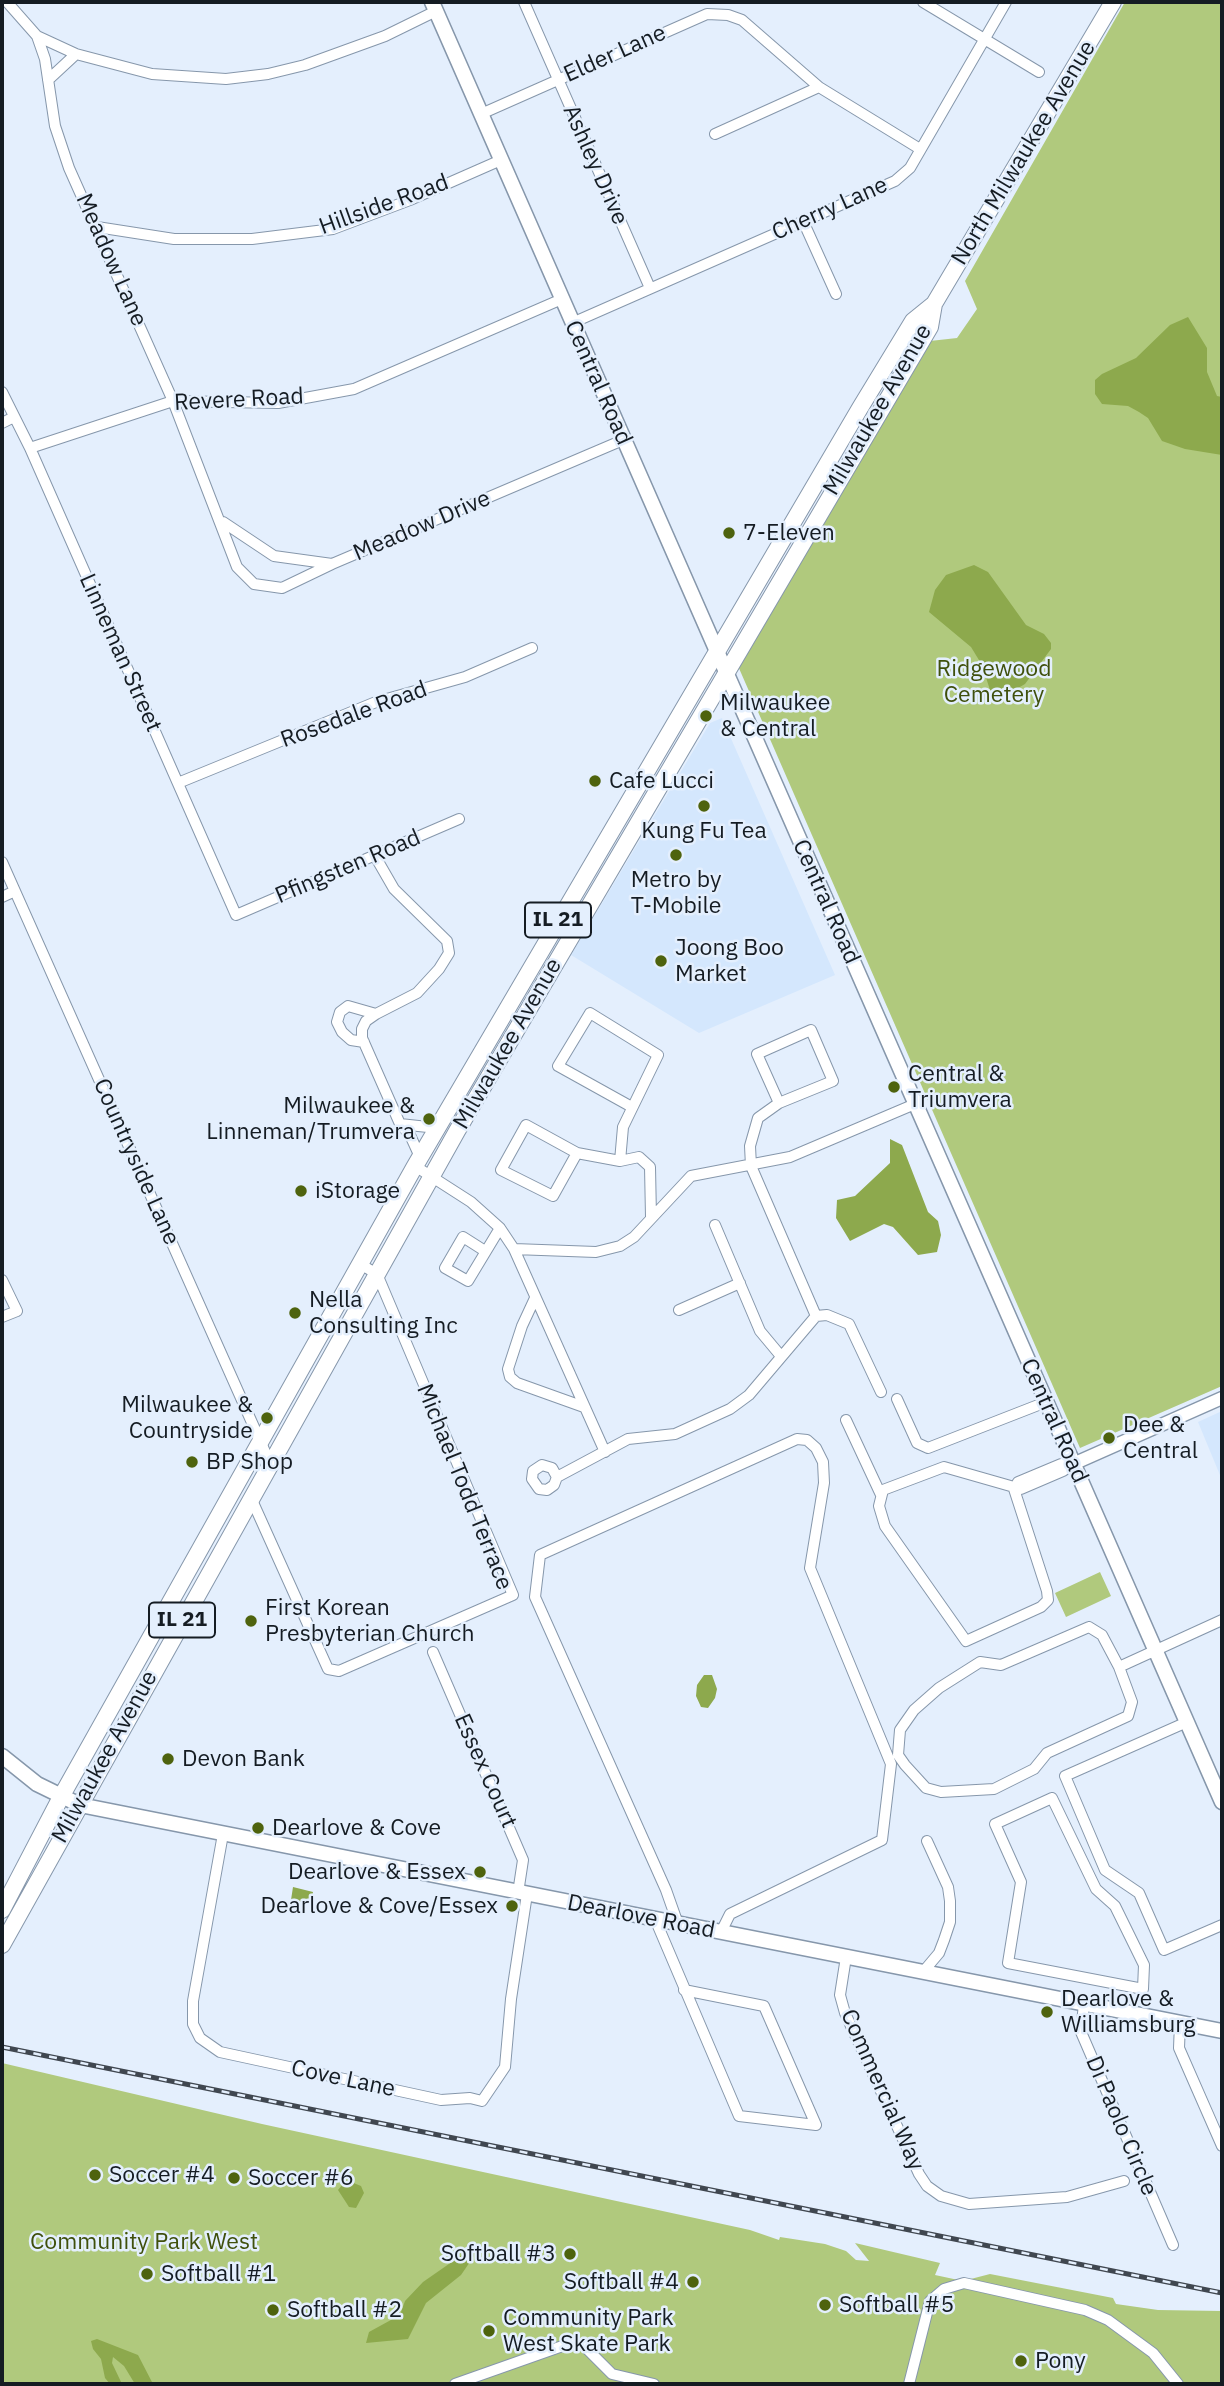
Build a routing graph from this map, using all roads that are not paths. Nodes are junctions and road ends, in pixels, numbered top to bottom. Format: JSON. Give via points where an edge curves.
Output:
{"nodes":[{"id":1,"x":7,"y":2,"type":"edge"},
{"id":2,"x":524,"y":2,"type":"edge"},
{"id":3,"x":923,"y":2,"type":"edge"},
{"id":4,"x":1006,"y":2,"type":"edge"},
{"id":5,"x":1113,"y":2,"type":"edge"},
{"id":6,"x":434,"y":7,"type":"edge"},
{"id":7,"x":37,"y":36,"type":"junction"},
{"id":8,"x":985,"y":39,"type":"junction"},
{"id":9,"x":76,"y":54,"type":"junction"},
{"id":10,"x":1039,"y":72,"type":"dead end"},
{"id":11,"x":557,"y":79,"type":"junction"},
{"id":12,"x":47,"y":80,"type":"junction"},
{"id":13,"x":819,"y":87,"type":"junction"},
{"id":14,"x":481,"y":114,"type":"junction"},
{"id":15,"x":715,"y":134,"type":"dead end"},
{"id":16,"x":920,"y":149,"type":"junction"},
{"id":17,"x":500,"y":160,"type":"junction"},
{"id":18,"x":803,"y":221,"type":"junction"},
{"id":19,"x":97,"y":227,"type":"junction"},
{"id":20,"x":650,"y":288,"type":"junction"},
{"id":21,"x":835,"y":294,"type":"dead end"},
{"id":22,"x":562,"y":299,"type":"junction"},
{"id":23,"x":934,"y":304,"type":"junction"},
{"id":24,"x":572,"y":323,"type":"junction"},
{"id":25,"x":2,"y":392,"type":"edge"},
{"id":26,"x":173,"y":401,"type":"junction"},
{"id":27,"x":14,"y":417,"type":"junction"},
{"id":28,"x":2,"y":423,"type":"edge"},
{"id":29,"x":623,"y":440,"type":"junction"},
{"id":30,"x":30,"y":447,"type":"junction"},
{"id":31,"x":222,"y":521,"type":"junction"},
{"id":32,"x":332,"y":564,"type":"junction"},
{"id":33,"x":532,"y":648,"type":"dead end"},
{"id":34,"x":715,"y":651,"type":"junction"},
{"id":35,"x":725,"y":673,"type":"junction"},
{"id":36,"x":178,"y":783,"type":"junction"},
{"id":37,"x":628,"y":801,"type":"junction"},
{"id":38,"x":459,"y":820,"type":"dead end"},
{"id":39,"x":375,"y":856,"type":"junction"},
{"id":40,"x":2,"y":862,"type":"edge"},
{"id":41,"x":601,"y":884,"type":"junction"},
{"id":42,"x":15,"y":891,"type":"junction"},
{"id":43,"x":2,"y":897,"type":"edge"},
{"id":44,"x":236,"y":915,"type":"joint"},
{"id":45,"x":376,"y":1014,"type":"junction"},
{"id":46,"x":364,"y":1042,"type":"junction"},
{"id":47,"x":779,"y":1103,"type":"junction"},
{"id":48,"x":915,"y":1104,"type":"junction"},
{"id":49,"x":631,"y":1106,"type":"junction"},
{"id":50,"x":400,"y":1124,"type":"junction"},
{"id":51,"x":437,"y":1128,"type":"junction"},
{"id":52,"x":577,"y":1153,"type":"junction"},
{"id":53,"x":417,"y":1161,"type":"junction"},
{"id":54,"x":620,"y":1161,"type":"junction"},
{"id":55,"x":751,"y":1166,"type":"junction"},
{"id":56,"x":432,"y":1176,"type":"junction"},
{"id":57,"x":651,"y":1217,"type":"junction"},
{"id":58,"x":715,"y":1225,"type":"dead end"},
{"id":59,"x":500,"y":1227,"type":"junction"},
{"id":60,"x":514,"y":1249,"type":"junction"},
{"id":61,"x":485,"y":1251,"type":"junction"},
{"id":62,"x":360,"y":1264,"type":"junction"},
{"id":63,"x":377,"y":1274,"type":"junction"},
{"id":64,"x":2,"y":1280,"type":"edge"},
{"id":65,"x":740,"y":1283,"type":"junction"},
{"id":66,"x":536,"y":1298,"type":"junction"},
{"id":67,"x":679,"y":1310,"type":"dead end"},
{"id":68,"x":816,"y":1316,"type":"junction"},
{"id":69,"x":2,"y":1317,"type":"edge"},
{"id":70,"x":780,"y":1355,"type":"junction"},
{"id":71,"x":881,"y":1392,"type":"dead end"},
{"id":72,"x":1222,"y":1398,"type":"edge"},
{"id":73,"x":897,"y":1399,"type":"dead end"},
{"id":74,"x":1046,"y":1402,"type":"junction"},
{"id":75,"x":584,"y":1407,"type":"junction"},
{"id":76,"x":846,"y":1420,"type":"dead end"},
{"id":77,"x":260,"y":1442,"type":"junction"},
{"id":78,"x":605,"y":1452,"type":"junction"},
{"id":79,"x":270,"y":1463,"type":"junction"},
{"id":80,"x":1073,"y":1464,"type":"junction"},
{"id":81,"x":557,"y":1477,"type":"dead end"},
{"id":82,"x":1014,"y":1489,"type":"junction"},
{"id":83,"x":882,"y":1492,"type":"junction"},
{"id":84,"x":251,"y":1498,"type":"junction"},
{"id":85,"x":1222,"y":1620,"type":"edge"},
{"id":86,"x":1155,"y":1649,"type":"junction"},
{"id":87,"x":433,"y":1652,"type":"dead end"},
{"id":88,"x":1119,"y":1667,"type":"junction"},
{"id":89,"x":1187,"y":1722,"type":"junction"},
{"id":90,"x":2,"y":1756,"type":"edge"},
{"id":91,"x":61,"y":1797,"type":"junction"},
{"id":92,"x":1222,"y":1802,"type":"edge"},
{"id":93,"x":80,"y":1805,"type":"junction"},
{"id":94,"x":223,"y":1834,"type":"junction"},
{"id":95,"x":927,"y":1841,"type":"dead end"},
{"id":96,"x":522,"y":1893,"type":"junction"},
{"id":97,"x":2,"y":1910,"type":"edge"},
{"id":98,"x":655,"y":1919,"type":"junction"},
{"id":99,"x":678,"y":1924,"type":"junction"},
{"id":100,"x":1222,"y":1925,"type":"edge"},
{"id":101,"x":721,"y":1932,"type":"junction"},
{"id":102,"x":2,"y":1945,"type":"edge"},
{"id":103,"x":846,"y":1957,"type":"junction"},
{"id":104,"x":923,"y":1972,"type":"junction"},
{"id":105,"x":1071,"y":1977,"type":"junction"},
{"id":106,"x":684,"y":1990,"type":"junction"},
{"id":107,"x":1063,"y":2000,"type":"junction"},
{"id":108,"x":1084,"y":2004,"type":"junction"},
{"id":109,"x":1180,"y":2023,"type":"junction"},
{"id":110,"x":1222,"y":2031,"type":"edge"},
{"id":111,"x":1222,"y":2146,"type":"edge"},
{"id":112,"x":1124,"y":2181,"type":"dead end"},
{"id":113,"x":1173,"y":2245,"type":"dead end"},
{"id":114,"x":455,"y":2384,"type":"edge"},
{"id":115,"x":653,"y":2384,"type":"edge"},
{"id":116,"x":909,"y":2384,"type":"edge"},
{"id":117,"x":1178,"y":2384,"type":"edge"}],
"edges":[{"from":1,"to":7,"type":"street","name":"Meadow Lane"},
{"from":2,"to":11,"type":"street","name":"Ashley Drive"},
{"from":3,"to":8,"type":"street"},
{"from":4,"to":8,"type":"street","name":"Cherry Lane"},
{"from":5,"to":23,"type":"main road","name":"North Milwaukee Avenue"},
{"from":6,"to":9,"type":"street","via":[[345,51],[268,74],[186,78]]},
{"from":6,"to":14,"type":"main road","name":"Central Road"},
{"from":7,"to":9,"type":"street"},
{"from":7,"to":12,"type":"street","name":"Meadow Lane"},
{"from":8,"to":10,"type":"street"},
{"from":8,"to":16,"type":"street","name":"Cherry Lane"},
{"from":9,"to":12,"type":"street"},
{"from":11,"to":13,"type":"street","name":"Elder Lane","via":[[707,14],[742,20]]},
{"from":11,"to":14,"type":"street","name":"Elder Lane"},
{"from":11,"to":20,"type":"street","name":"Ashley Drive"},
{"from":12,"to":19,"type":"street","name":"Meadow Lane","via":[[69,168]]},
{"from":13,"to":15,"type":"street"},
{"from":13,"to":16,"type":"street","name":"Elder Lane"},
{"from":14,"to":17,"type":"main road","name":"Central Road"},
{"from":16,"to":18,"type":"street","name":"Cherry Lane","via":[[910,168],[895,181]]},
{"from":17,"to":19,"type":"street","name":"Hillside Road","via":[[333,229],[253,239],[174,239]]},
{"from":17,"to":22,"type":"main road","name":"Central Road"},
{"from":18,"to":20,"type":"street","name":"Cherry Lane"},
{"from":18,"to":21,"type":"street"},
{"from":19,"to":26,"type":"street","name":"Meadow Lane"},
{"from":20,"to":24,"type":"street","name":"Cherry Lane"},
{"from":22,"to":24,"type":"main road","name":"Central Road"},
{"from":22,"to":26,"type":"street","name":"Revere Road","via":[[354,390],[278,403]]},
{"from":23,"to":34,"type":"main road","name":"Milwaukee Avenue","number":"IL 21","via":[[913,321]]},
{"from":23,"to":35,"type":"main road","name":"Milwaukee Avenue","number":"IL 21","via":[[930,327]]},
{"from":24,"to":29,"type":"main road","name":"Central Road"},
{"from":25,"to":27,"type":"street","name":"Linneman Street"},
{"from":26,"to":30,"type":"street","name":"Revere Road"},
{"from":26,"to":31,"type":"street","name":"Meadow Lane"},
{"from":27,"to":28,"type":"street"},
{"from":27,"to":30,"type":"street","name":"Linneman Street"},
{"from":29,"to":32,"type":"street","name":"Meadow Drive"},
{"from":29,"to":34,"type":"main road","name":"Central Road"},
{"from":30,"to":36,"type":"street","name":"Linneman Street"},
{"from":31,"to":32,"type":"street","name":"Meadow Drive","via":[[274,556]]},
{"from":31,"to":32,"type":"street","name":"Meadow Lane","via":[[237,567],[254,584],[282,588]]},
{"from":33,"to":36,"type":"street","name":"Rosedale Road","via":[[465,677],[376,702]]},
{"from":34,"to":35,"type":"main road","name":"Central Road"},
{"from":34,"to":37,"type":"main road","name":"Milwaukee Avenue","number":"IL 21"},
{"from":35,"to":41,"type":"main road","name":"Milwaukee Avenue","number":"IL 21"},
{"from":35,"to":48,"type":"main road","name":"Central Road"},
{"from":36,"to":44,"type":"street","name":"Linneman Street"},
{"from":37,"to":41,"type":"main road","via":[[625,817],[596,866]]},
{"from":37,"to":51,"type":"main road","name":"Milwaukee Avenue","number":"IL 21"},
{"from":38,"to":39,"type":"street","name":"Pfingsten Road"},
{"from":39,"to":44,"type":"street","name":"Pfingsten Road"},
{"from":39,"to":45,"type":"street","via":[[394,888],[441,931],[449,953],[417,993]]},
{"from":40,"to":42,"type":"street","name":"Countryside Lane"},
{"from":41,"to":56,"type":"main road","name":"Milwaukee Avenue","number":"IL 21"},
{"from":42,"to":43,"type":"street"},
{"from":42,"to":77,"type":"street","name":"Countryside Lane"},
{"from":45,"to":46,"type":"street","via":[[362,1029]]},
{"from":45,"to":46,"type":"street","via":[[348,1006],[340,1012],[337,1022],[342,1032],[351,1040]]},
{"from":46,"to":50,"type":"street"},
{"from":47,"to":47,"type":"street","via":[[833,1081],[811,1030],[757,1054]]},
{"from":47,"to":55,"type":"street","via":[[758,1118],[750,1146]]},
{"from":48,"to":55,"type":"street","via":[[790,1157]]},
{"from":48,"to":74,"type":"main road","name":"Central Road"},
{"from":49,"to":49,"type":"street","via":[[558,1066],[590,1013],[658,1055]]},
{"from":49,"to":54,"type":"street","via":[[623,1127]]},
{"from":50,"to":51,"type":"street"},
{"from":50,"to":53,"type":"street","via":[[410,1135]]},
{"from":51,"to":53,"type":"main road","name":"Milwaukee Avenue","number":"IL 21"},
{"from":52,"to":52,"type":"street","via":[[526,1125],[501,1170],[552,1196]]},
{"from":52,"to":54,"type":"street"},
{"from":53,"to":56,"type":"street"},
{"from":53,"to":62,"type":"main road","name":"Milwaukee Avenue","number":"IL 21"},
{"from":54,"to":57,"type":"street","via":[[639,1157],[650,1167]]},
{"from":55,"to":57,"type":"street","via":[[691,1176]]},
{"from":55,"to":68,"type":"street"},
{"from":56,"to":59,"type":"street"},
{"from":56,"to":63,"type":"main road","name":"Milwaukee Avenue","number":"IL 21"},
{"from":57,"to":60,"type":"street","via":[[620,1246],[596,1252]]},
{"from":58,"to":65,"type":"street"},
{"from":59,"to":60,"type":"street"},
{"from":59,"to":61,"type":"street"},
{"from":60,"to":66,"type":"street"},
{"from":61,"to":61,"type":"street","via":[[463,1237],[445,1268],[468,1282]]},
{"from":62,"to":63,"type":"street"},
{"from":62,"to":77,"type":"main road","name":"Milwaukee Avenue","number":"IL 21"},
{"from":63,"to":79,"type":"main road","name":"Milwaukee Avenue","number":"IL 21"},
{"from":63,"to":84,"type":"street","name":"Michael Todd Terrace","via":[[513,1595],[339,1671],[328,1669]]},
{"from":64,"to":69,"type":"street","via":[[17,1311]]},
{"from":65,"to":67,"type":"street"},
{"from":65,"to":70,"type":"street","via":[[760,1331]]},
{"from":66,"to":75,"type":"street"},
{"from":66,"to":75,"type":"street","via":[[522,1326],[508,1369],[510,1377]]},
{"from":68,"to":70,"type":"street"},
{"from":68,"to":71,"type":"street","via":[[827,1315],[849,1324]]},
{"from":70,"to":78,"type":"street","via":[[749,1395],[730,1409],[676,1434],[628,1439]]},
{"from":72,"to":80,"type":"street"},
{"from":73,"to":74,"type":"street","via":[[917,1443],[928,1448]]},
{"from":74,"to":80,"type":"main road","name":"Central Road"},
{"from":75,"to":78,"type":"street"},
{"from":76,"to":83,"type":"street"},
{"from":77,"to":79,"type":"street","name":"Countryside Lane"},
{"from":77,"to":91,"type":"main road","name":"Milwaukee Avenue","number":"IL 21"},
{"from":78,"to":81,"type":"street"},
{"from":79,"to":84,"type":"main road","name":"Milwaukee Avenue","number":"IL 21"},
{"from":80,"to":82,"type":"street"},
{"from":80,"to":86,"type":"main road","name":"Central Road"},
{"from":82,"to":83,"type":"street","via":[[944,1467]]},
{"from":82,"to":83,"type":"street","via":[[1048,1600],[1041,1608],[966,1641],[885,1526],[879,1506]]},
{"from":84,"to":93,"type":"main road","name":"Milwaukee Avenue","number":"IL 21"},
{"from":85,"to":86,"type":"street"},
{"from":86,"to":88,"type":"street"},
{"from":86,"to":89,"type":"main road","name":"Central Road"},
{"from":87,"to":96,"type":"street","name":"Essex Court","via":[[523,1860]]},
{"from":88,"to":88,"type":"street","via":[[1132,1702],[1128,1716],[1047,1753],[1034,1769],[994,1789],[941,1792],[926,1788],[898,1755],[900,1730],[914,1710],[980,1662],[1001,1665],[1089,1627],[1102,1635]]},
{"from":89,"to":92,"type":"main road","name":"Central Road"},
{"from":89,"to":100,"type":"street","via":[[1065,1776],[1105,1870],[1139,1893],[1164,1950]]},
{"from":90,"to":91,"type":"main road","name":"Dearlove Road"},
{"from":91,"to":93,"type":"main road","name":"Dearlove Road"},
{"from":91,"to":97,"type":"main road","name":"Milwaukee Avenue","number":"IL 21"},
{"from":93,"to":94,"type":"main road","name":"Dearlove Road"},
{"from":93,"to":102,"type":"main road","name":"Milwaukee Avenue","number":"IL 21"},
{"from":94,"to":96,"type":"main road","name":"Dearlove Road"},
{"from":94,"to":96,"type":"street","name":"Cove Lane","via":[[193,2001],[193,2024],[200,2038],[220,2052],[441,2100],[482,2101],[505,2067]]},
{"from":95,"to":104,"type":"street","via":[[948,1887],[950,1922],[939,1953]]},
{"from":96,"to":98,"type":"main road","name":"Dearlove Road"},
{"from":98,"to":99,"type":"main road","name":"Dearlove Road"},
{"from":98,"to":106,"type":"street"},
{"from":99,"to":101,"type":"main road","name":"Dearlove Road"},
{"from":99,"to":101,"type":"street","via":[[536,1597],[540,1555],[797,1439],[807,1440],[823,1462],[824,1483],[810,1568],[891,1764],[882,1840],[730,1914]]},
{"from":101,"to":103,"type":"main road","name":"Dearlove Road"},
{"from":103,"to":104,"type":"main road","name":"Dearlove Road"},
{"from":103,"to":112,"type":"street","name":"Commercial Way","via":[[840,1995],[845,2013],[927,2186],[941,2196],[969,2204],[1067,2197]]},
{"from":104,"to":107,"type":"main road","name":"Dearlove Road"},
{"from":105,"to":105,"type":"street","via":[[1143,1989],[1144,1965],[1115,1906],[1096,1889],[1052,1798],[995,1824],[1021,1882],[1008,1963]]},
{"from":105,"to":107,"type":"street"},
{"from":106,"to":106,"type":"street","via":[[739,2116],[816,2125],[764,2006]]},
{"from":107,"to":108,"type":"main road","name":"Dearlove Road"},
{"from":108,"to":109,"type":"main road","name":"Dearlove Road"},
{"from":108,"to":113,"type":"street","name":"Di Paolo Circle","via":[[1081,2032]]},
{"from":109,"to":110,"type":"main road","name":"Dearlove Road"},
{"from":109,"to":111,"type":"street","via":[[1179,2048]]},
{"from":114,"to":115,"type":"street","via":[[571,2343],[584,2346],[612,2374]]},
{"from":116,"to":117,"type":"street","via":[[930,2301],[944,2289],[964,2283],[1085,2310],[1108,2320],[1153,2353]]}]}
